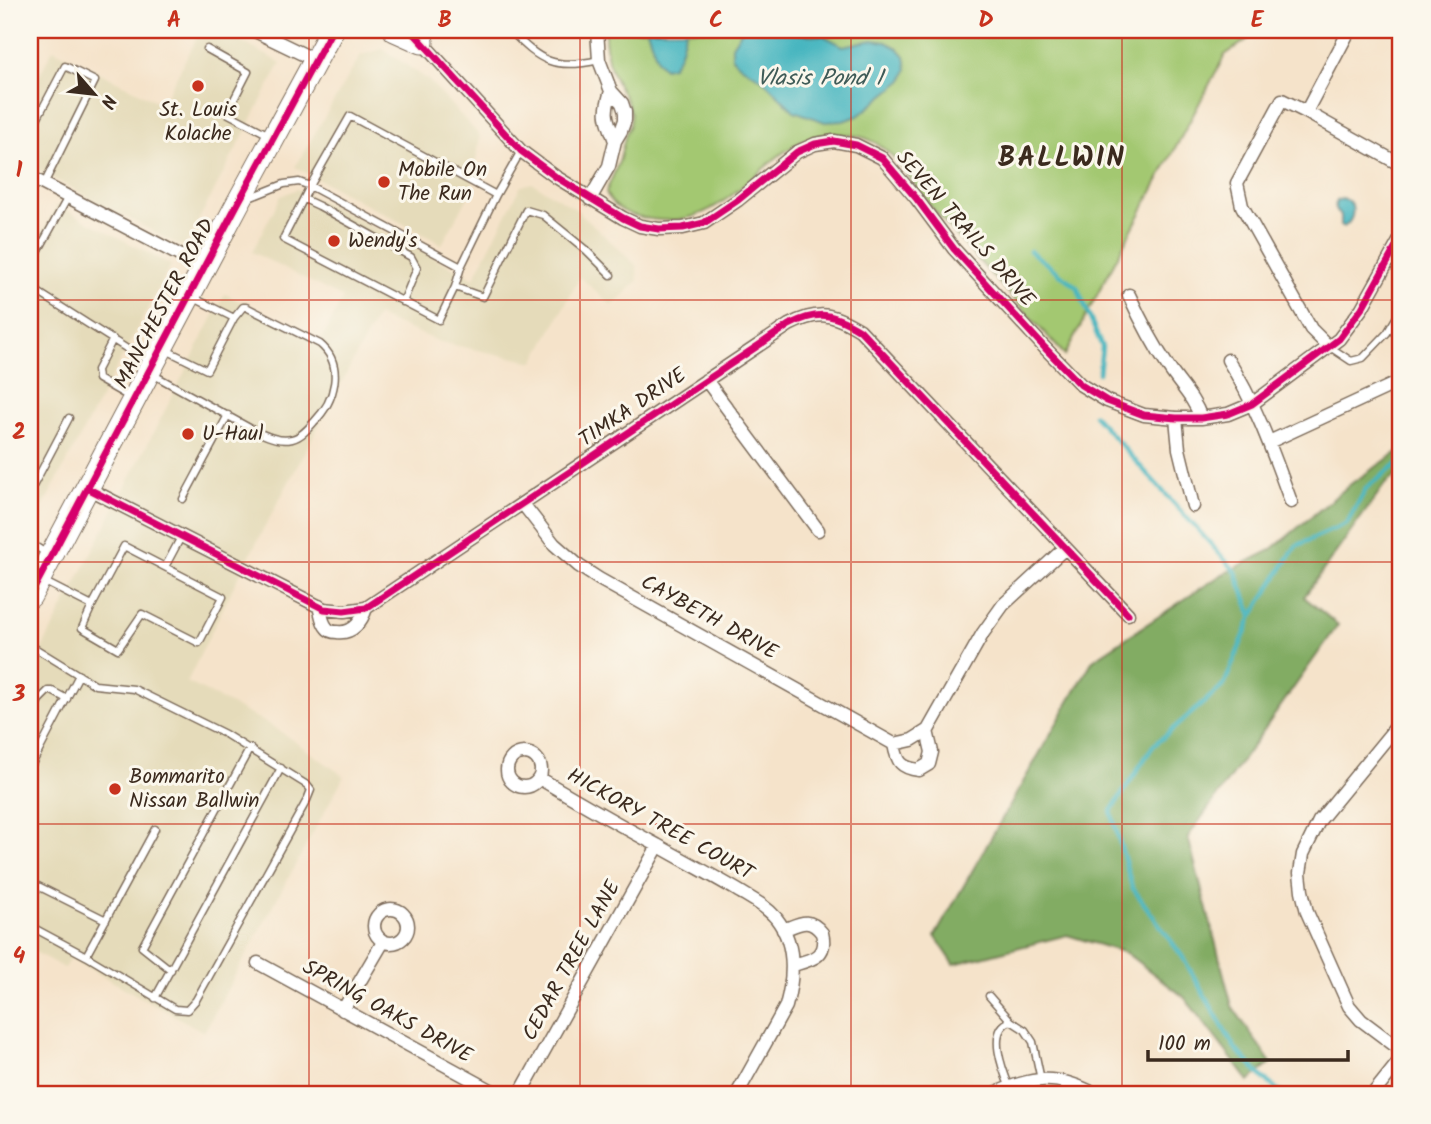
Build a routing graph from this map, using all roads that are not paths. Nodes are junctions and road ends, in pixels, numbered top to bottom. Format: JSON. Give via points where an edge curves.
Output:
{"nodes":[{"id":1,"x":253,"y":30,"type":"edge"},
{"id":2,"x":395,"y":30,"type":"edge"},
{"id":3,"x":510,"y":30,"type":"edge"},
{"id":4,"x":597,"y":30,"type":"edge"},
{"id":5,"x":1349,"y":31,"type":"edge"},
{"id":6,"x":334,"y":33,"type":"edge"},
{"id":7,"x":417,"y":36,"type":"edge"},
{"id":8,"x":207,"y":49,"type":"dead end"},
{"id":9,"x":315,"y":60,"type":"junction"},
{"id":10,"x":599,"y":60,"type":"junction"},
{"id":11,"x":611,"y":91,"type":"junction"},
{"id":12,"x":1306,"y":112,"type":"junction"},
{"id":13,"x":30,"y":132,"type":"edge"},
{"id":14,"x":273,"y":137,"type":"junction"},
{"id":15,"x":615,"y":141,"type":"junction"},
{"id":16,"x":521,"y":150,"type":"junction"},
{"id":17,"x":1401,"y":165,"type":"edge"},
{"id":18,"x":30,"y":177,"type":"edge"},
{"id":19,"x":44,"y":184,"type":"junction"},
{"id":20,"x":310,"y":186,"type":"junction"},
{"id":21,"x":496,"y":195,"type":"junction"},
{"id":22,"x":68,"y":197,"type":"junction"},
{"id":23,"x":304,"y":199,"type":"junction"},
{"id":24,"x":590,"y":199,"type":"junction"},
{"id":25,"x":238,"y":203,"type":"junction"},
{"id":26,"x":1401,"y":239,"type":"edge"},
{"id":27,"x":30,"y":266,"type":"edge"},
{"id":28,"x":461,"y":267,"type":"junction"},
{"id":29,"x":204,"y":268,"type":"junction"},
{"id":30,"x":611,"y":275,"type":"dead end"},
{"id":31,"x":30,"y":287,"type":"edge"},
{"id":32,"x":455,"y":288,"type":"junction"},
{"id":33,"x":1129,"y":295,"type":"dead end"},
{"id":34,"x":189,"y":296,"type":"junction"},
{"id":35,"x":403,"y":302,"type":"junction"},
{"id":36,"x":1401,"y":310,"type":"edge"},
{"id":37,"x":234,"y":318,"type":"junction"},
{"id":38,"x":113,"y":339,"type":"junction"},
{"id":39,"x":1329,"y":347,"type":"junction"},
{"id":40,"x":1228,"y":360,"type":"dead end"},
{"id":41,"x":155,"y":361,"type":"junction"},
{"id":42,"x":706,"y":380,"type":"junction"},
{"id":43,"x":1401,"y":381,"type":"edge"},
{"id":44,"x":134,"y":399,"type":"junction"},
{"id":45,"x":1252,"y":404,"type":"junction"},
{"id":46,"x":228,"y":415,"type":"junction"},
{"id":47,"x":69,"y":418,"type":"dead end"},
{"id":48,"x":1176,"y":418,"type":"junction"},
{"id":49,"x":1201,"y":418,"type":"junction"},
{"id":50,"x":1269,"y":442,"type":"junction"},
{"id":51,"x":87,"y":488,"type":"junction"},
{"id":52,"x":30,"y":492,"type":"edge"},
{"id":53,"x":183,"y":499,"type":"dead end"},
{"id":54,"x":1291,"y":502,"type":"dead end"},
{"id":55,"x":523,"y":504,"type":"junction"},
{"id":56,"x":1193,"y":506,"type":"dead end"},
{"id":57,"x":818,"y":530,"type":"dead end"},
{"id":58,"x":181,"y":537,"type":"junction"},
{"id":59,"x":30,"y":543,"type":"edge"},
{"id":60,"x":1065,"y":548,"type":"junction"},
{"id":61,"x":51,"y":555,"type":"junction"},
{"id":62,"x":165,"y":568,"type":"junction"},
{"id":63,"x":34,"y":587,"type":"edge"},
{"id":64,"x":92,"y":606,"type":"junction"},
{"id":65,"x":319,"y":606,"type":"junction"},
{"id":66,"x":366,"y":608,"type":"junction"},
{"id":67,"x":1128,"y":614,"type":"dead end"},
{"id":68,"x":30,"y":646,"type":"edge"},
{"id":69,"x":79,"y":675,"type":"junction"},
{"id":70,"x":67,"y":699,"type":"junction"},
{"id":71,"x":30,"y":718,"type":"edge"},
{"id":72,"x":1401,"y":721,"type":"edge"},
{"id":73,"x":927,"y":731,"type":"junction"},
{"id":74,"x":894,"y":744,"type":"junction"},
{"id":75,"x":250,"y":748,"type":"junction"},
{"id":76,"x":30,"y":768,"type":"edge"},
{"id":77,"x":281,"y":768,"type":"junction"},
{"id":78,"x":539,"y":778,"type":"dead end"},
{"id":79,"x":155,"y":829,"type":"dead end"},
{"id":80,"x":658,"y":846,"type":"junction"},
{"id":81,"x":30,"y":882,"type":"edge"},
{"id":82,"x":106,"y":920,"type":"junction"},
{"id":83,"x":30,"y":926,"type":"edge"},
{"id":84,"x":783,"y":930,"type":"junction"},
{"id":85,"x":383,"y":942,"type":"dead end"},
{"id":86,"x":86,"y":956,"type":"junction"},
{"id":87,"x":258,"y":963,"type":"dead end"},
{"id":88,"x":793,"y":965,"type":"junction"},
{"id":89,"x":171,"y":970,"type":"junction"},
{"id":90,"x":989,"y":996,"type":"dead end"},
{"id":91,"x":155,"y":998,"type":"junction"},
{"id":92,"x":343,"y":1010,"type":"junction"},
{"id":93,"x":1011,"y":1021,"type":"junction"},
{"id":94,"x":1401,"y":1050,"type":"edge"},
{"id":95,"x":1401,"y":1059,"type":"edge"},
{"id":96,"x":1041,"y":1080,"type":"junction"},
{"id":97,"x":1010,"y":1088,"type":"junction"},
{"id":98,"x":498,"y":1094,"type":"edge"},
{"id":99,"x":520,"y":1094,"type":"edge"},
{"id":100,"x":737,"y":1094,"type":"edge"},
{"id":101,"x":993,"y":1094,"type":"edge"},
{"id":102,"x":1095,"y":1094,"type":"edge"},
{"id":103,"x":1373,"y":1094,"type":"edge"}],
"edges":[{"from":1,"to":9,"type":"street"},
{"from":2,"to":7,"type":"highway"},
{"from":3,"to":10,"type":"lane","via":[[535,54],[552,62],[570,65]]},
{"from":4,"to":10,"type":"street"},
{"from":5,"to":12,"type":"street"},
{"from":6,"to":9,"type":"highway","name":"MANCHESTER ROAD"},
{"from":7,"to":16,"type":"street","name":"SEVEN TRAILS DRIVE"},
{"from":8,"to":14,"type":"lane","via":[[248,72],[227,113]]},
{"from":9,"to":14,"type":"highway","name":"MANCHESTER ROAD"},
{"from":10,"to":11,"type":"street"},
{"from":11,"to":15,"type":"street","via":[[606,117]]},
{"from":11,"to":15,"type":"street","via":[[625,112]]},
{"from":12,"to":17,"type":"street"},
{"from":12,"to":39,"type":"street","via":[[1282,100],[1237,183],[1242,206],[1311,329]]},
{"from":13,"to":19,"type":"lane","via":[[65,66],[95,80]]},
{"from":14,"to":25,"type":"highway","name":"MANCHESTER ROAD"},
{"from":15,"to":24,"type":"street","via":[[609,166]]},
{"from":16,"to":21,"type":"lane"},
{"from":16,"to":24,"type":"street","name":"SEVEN TRAILS DRIVE"},
{"from":18,"to":19,"type":"street"},
{"from":19,"to":22,"type":"street"},
{"from":20,"to":21,"type":"lane","via":[[350,116]]},
{"from":20,"to":23,"type":"lane"},
{"from":20,"to":25,"type":"lane","via":[[284,184]]},
{"from":20,"to":28,"type":"lane"},
{"from":21,"to":28,"type":"lane"},
{"from":22,"to":27,"type":"lane"},
{"from":22,"to":29,"type":"street"},
{"from":23,"to":35,"type":"lane","via":[[411,257],[417,268]]},
{"from":23,"to":35,"type":"lane","via":[[283,239]]},
{"from":24,"to":48,"type":"street","name":"SEVEN TRAILS DRIVE","via":[[640,226],[683,228],[704,223],[797,152],[834,141],[856,145],[882,158],[954,249],[1082,385],[1143,415]]},
{"from":25,"to":29,"type":"highway","name":"MANCHESTER ROAD"},
{"from":26,"to":39,"type":"street","name":"SEVEN TRAILS DRIVE","via":[[1362,308]]},
{"from":28,"to":32,"type":"lane"},
{"from":29,"to":34,"type":"highway","name":"MANCHESTER ROAD"},
{"from":30,"to":32,"type":"lane","via":[[543,215],[526,210],[483,297]]},
{"from":31,"to":38,"type":"lane"},
{"from":32,"to":35,"type":"lane","via":[[439,320]]},
{"from":33,"to":49,"type":"street","via":[[1149,338]]},
{"from":34,"to":37,"type":"lane"},
{"from":34,"to":41,"type":"highway","name":"MANCHESTER ROAD"},
{"from":36,"to":39,"type":"lane","via":[[1363,359],[1351,361]]},
{"from":37,"to":41,"type":"lane","via":[[208,370]]},
{"from":37,"to":46,"type":"lane","via":[[246,307],[320,344],[334,365],[335,384],[318,419],[295,438],[271,438]]},
{"from":38,"to":41,"type":"lane"},
{"from":38,"to":44,"type":"lane","via":[[96,374]]},
{"from":39,"to":45,"type":"street","name":"SEVEN TRAILS DRIVE"},
{"from":40,"to":45,"type":"street"},
{"from":41,"to":44,"type":"highway","name":"MANCHESTER ROAD"},
{"from":41,"to":46,"type":"lane"},
{"from":42,"to":55,"type":"street","name":"TIMKA DRIVE"},
{"from":42,"to":57,"type":"street"},
{"from":42,"to":60,"type":"street","name":"TIMKA DRIVE","via":[[805,317],[834,317],[848,323],[860,330]]},
{"from":43,"to":50,"type":"street"},
{"from":44,"to":51,"type":"highway","name":"MANCHESTER ROAD"},
{"from":45,"to":49,"type":"street","name":"SEVEN TRAILS DRIVE"},
{"from":45,"to":50,"type":"street"},
{"from":46,"to":53,"type":"lane"},
{"from":47,"to":52,"type":"lane"},
{"from":48,"to":49,"type":"street","name":"SEVEN TRAILS DRIVE"},
{"from":48,"to":56,"type":"street"},
{"from":50,"to":54,"type":"street"},
{"from":51,"to":58,"type":"street","name":"TIMKA DRIVE"},
{"from":51,"to":61,"type":"highway","name":"MANCHESTER ROAD"},
{"from":55,"to":66,"type":"street","name":"TIMKA DRIVE"},
{"from":55,"to":74,"type":"street","name":"CAYBETH DRIVE","via":[[554,544],[599,579]]},
{"from":58,"to":62,"type":"lane"},
{"from":58,"to":65,"type":"street","name":"TIMKA DRIVE"},
{"from":59,"to":61,"type":"lane"},
{"from":60,"to":67,"type":"street","name":"TIMKA DRIVE"},
{"from":60,"to":73,"type":"street","via":[[1003,605]]},
{"from":61,"to":63,"type":"highway","name":"MANCHESTER ROAD"},
{"from":62,"to":64,"type":"lane","via":[[124,546]]},
{"from":62,"to":64,"type":"lane","via":[[223,597],[199,643],[142,614],[118,649],[82,628]]},
{"from":63,"to":64,"type":"lane"},
{"from":65,"to":66,"type":"street","name":"TIMKA DRIVE","via":[[344,611]]},
{"from":65,"to":66,"type":"street","name":"TIMKA DRIVE","via":[[323,621],[335,632],[356,626]]},
{"from":68,"to":69,"type":"lane"},
{"from":69,"to":70,"type":"lane"},
{"from":69,"to":75,"type":"lane","via":[[95,685],[134,689]]},
{"from":70,"to":71,"type":"lane","via":[[48,691]]},
{"from":70,"to":76,"type":"lane"},
{"from":72,"to":94,"type":"street","via":[[1319,821],[1303,854],[1300,873],[1307,912],[1349,1006]]},
{"from":73,"to":74,"type":"street"},
{"from":73,"to":74,"type":"street","name":"CAYBETH DRIVE","via":[[932,752],[929,764],[919,770],[907,769],[899,761]]},
{"from":75,"to":77,"type":"lane"},
{"from":75,"to":89,"type":"lane","via":[[142,947]]},
{"from":77,"to":89,"type":"lane"},
{"from":77,"to":91,"type":"lane","via":[[307,785],[311,790],[307,800],[196,1000],[187,1010]]},
{"from":78,"to":80,"type":"street","name":"HICKORY TREE COURT"},
{"from":79,"to":82,"type":"lane"},
{"from":80,"to":84,"type":"street","name":"HICKORY TREE COURT","via":[[762,905]]},
{"from":80,"to":99,"type":"street","name":"CEDAR TREE LANE"},
{"from":81,"to":82,"type":"lane"},
{"from":82,"to":86,"type":"lane"},
{"from":83,"to":86,"type":"lane"},
{"from":84,"to":88,"type":"street"},
{"from":84,"to":88,"type":"street","via":[[806,922],[822,933],[820,953]]},
{"from":85,"to":92,"type":"street"},
{"from":86,"to":91,"type":"lane"},
{"from":87,"to":92,"type":"street","name":"SPRING OAKS DRIVE"},
{"from":88,"to":100,"type":"street","via":[[786,1006]]},
{"from":89,"to":91,"type":"lane"},
{"from":90,"to":93,"type":"lane"},
{"from":92,"to":98,"type":"street","name":"SPRING OAKS DRIVE"},
{"from":93,"to":96,"type":"lane","via":[[1033,1042]]},
{"from":93,"to":97,"type":"lane","via":[[1001,1028],[998,1049]]},
{"from":95,"to":103,"type":"street"},
{"from":96,"to":97,"type":"street"},
{"from":96,"to":102,"type":"street","via":[[1070,1082]]},
{"from":97,"to":101,"type":"street"}]}
